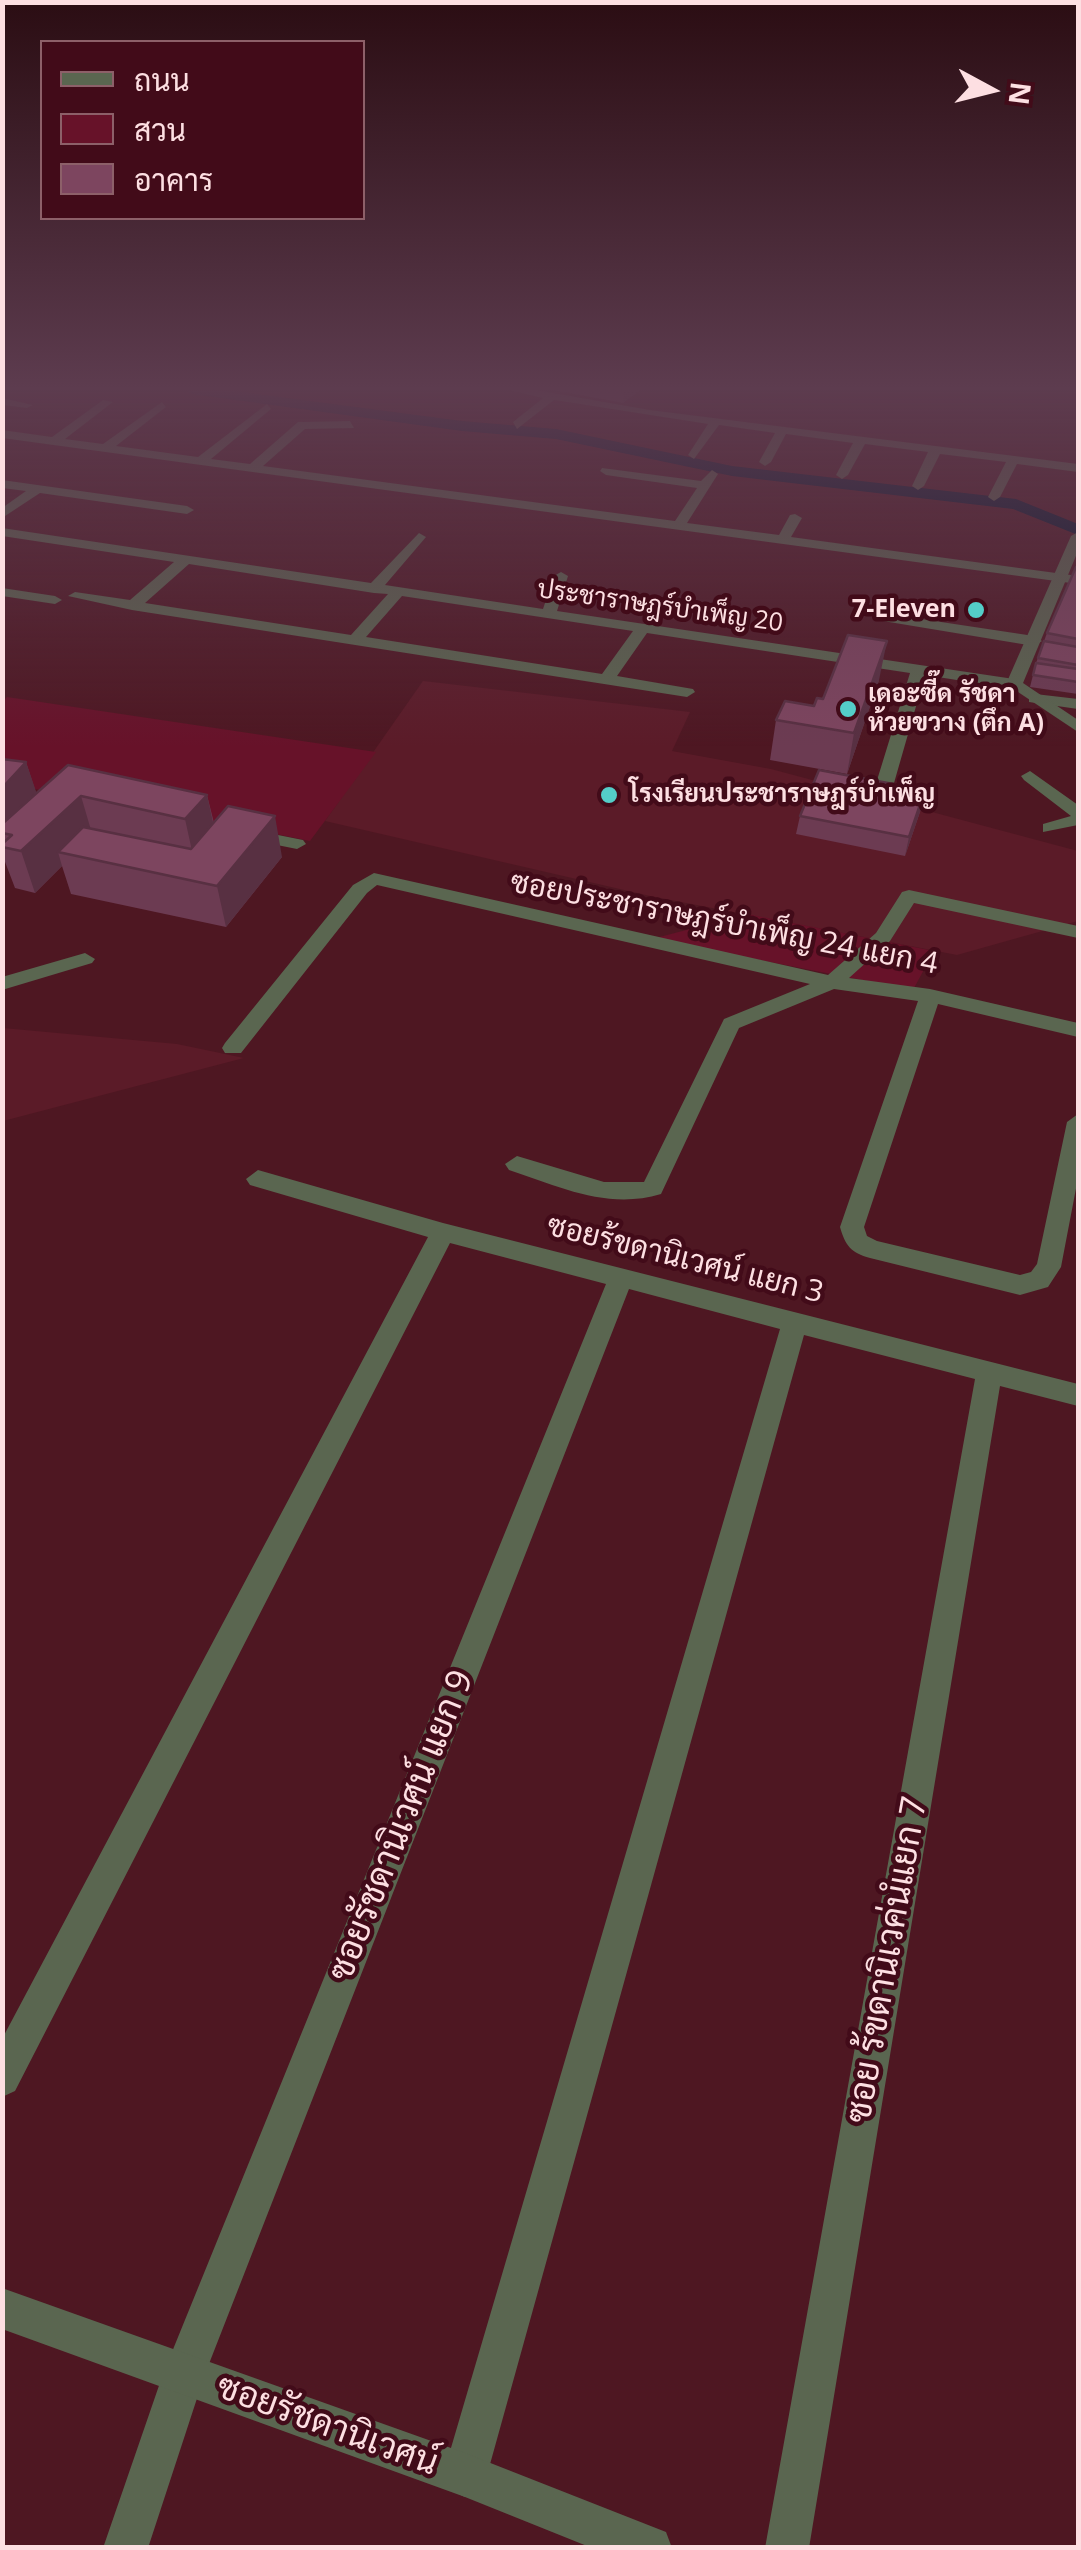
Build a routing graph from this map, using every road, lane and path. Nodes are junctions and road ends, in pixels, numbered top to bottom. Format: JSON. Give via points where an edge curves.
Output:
{"nodes":[{"id":1,"x":180,"y":509,"type":"edge"},
{"id":2,"x":540,"y":509,"type":"edge"},
{"id":3,"x":689,"y":509,"type":"edge"},
{"id":4,"x":187,"y":510,"type":"dead end"},
{"id":5,"x":795,"y":518,"type":"dead end"},
{"id":6,"x":677,"y":528,"type":"junction"},
{"id":7,"x":2,"y":532,"type":"edge"},
{"id":8,"x":419,"y":537,"type":"dead end"},
{"id":9,"x":1078,"y":537,"type":"edge"},
{"id":10,"x":782,"y":542,"type":"junction"},
{"id":11,"x":185,"y":560,"type":"junction"},
{"id":12,"x":560,"y":576,"type":"dead end"},
{"id":13,"x":1071,"y":579,"type":"edge"},
{"id":14,"x":374,"y":588,"type":"junction"},
{"id":15,"x":2,"y":592,"type":"edge"},
{"id":16,"x":398,"y":592,"type":"junction"},
{"id":17,"x":75,"y":596,"type":"dead end"},
{"id":18,"x":54,"y":600,"type":"dead end"},
{"id":19,"x":132,"y":606,"type":"junction"},
{"id":20,"x":549,"y":614,"type":"junction"},
{"id":21,"x":888,"y":618,"type":"dead end"},
{"id":22,"x":644,"y":627,"type":"junction"},
{"id":23,"x":355,"y":640,"type":"junction"},
{"id":24,"x":1034,"y":641,"type":"junction"},
{"id":25,"x":919,"y":669,"type":"junction"},
{"id":26,"x":606,"y":680,"type":"junction"},
{"id":27,"x":1014,"y":684,"type":"junction"},
{"id":28,"x":687,"y":692,"type":"dead end"},
{"id":29,"x":1035,"y":699,"type":"junction"},
{"id":30,"x":1078,"y":704,"type":"edge"},
{"id":31,"x":1078,"y":726,"type":"edge"},
{"id":32,"x":1030,"y":776,"type":"dead end"},
{"id":33,"x":883,"y":790,"type":"edge"},
{"id":34,"x":1078,"y":817,"type":"edge"},
{"id":35,"x":1049,"y":828,"type":"dead end"},
{"id":36,"x":234,"y":832,"type":"edge"},
{"id":37,"x":296,"y":844,"type":"dead end"},
{"id":38,"x":1078,"y":932,"type":"edge"},
{"id":39,"x":85,"y":959,"type":"dead end"},
{"id":40,"x":832,"y":982,"type":"junction"},
{"id":41,"x":2,"y":984,"type":"edge"},
{"id":42,"x":930,"y":996,"type":"junction"},
{"id":43,"x":1078,"y":1030,"type":"edge"},
{"id":44,"x":232,"y":1048,"type":"dead end"},
{"id":45,"x":1078,"y":1122,"type":"edge"},
{"id":46,"x":517,"y":1164,"type":"dead end"},
{"id":47,"x":266,"y":1183,"type":"dead end"},
{"id":48,"x":443,"y":1232,"type":"junction"},
{"id":49,"x":621,"y":1277,"type":"junction"},
{"id":50,"x":796,"y":1322,"type":"junction"},
{"id":51,"x":989,"y":1372,"type":"junction"},
{"id":52,"x":1078,"y":1395,"type":"edge"},
{"id":53,"x":2,"y":2078,"type":"edge"},
{"id":54,"x":2,"y":2308,"type":"edge"},
{"id":55,"x":184,"y":2374,"type":"junction"},
{"id":56,"x":465,"y":2475,"type":"junction"},
{"id":57,"x":649,"y":2547,"type":"edge"},
{"id":58,"x":125,"y":2548,"type":"edge"},
{"id":59,"x":786,"y":2548,"type":"edge"}],
"edges":[{"from":1,"to":4,"type":"street"},
{"from":2,"to":6,"type":"street"},
{"from":3,"to":6,"type":"street"},
{"from":5,"to":10,"type":"street"},
{"from":6,"to":10,"type":"street"},
{"from":7,"to":11,"type":"street","name":"ประชาราษฎร์บำเพ็ญ 20"},
{"from":8,"to":14,"type":"street"},
{"from":9,"to":13,"type":"street"},
{"from":10,"to":13,"type":"street"},
{"from":11,"to":14,"type":"street","name":"ประชาราษฎร์บำเพ็ญ 20"},
{"from":11,"to":19,"type":"street"},
{"from":12,"to":20,"type":"street"},
{"from":13,"to":24,"type":"street"},
{"from":14,"to":16,"type":"street","name":"ประชาราษฎร์บำเพ็ญ 20"},
{"from":15,"to":18,"type":"street"},
{"from":16,"to":20,"type":"street","name":"ประชาราษฎร์บำเพ็ญ 20"},
{"from":16,"to":23,"type":"street"},
{"from":17,"to":19,"type":"street"},
{"from":19,"to":23,"type":"street"},
{"from":20,"to":22,"type":"street","name":"ประชาราษฎร์บำเพ็ญ 20"},
{"from":21,"to":24,"type":"street"},
{"from":22,"to":25,"type":"street","name":"ประชาราษฎร์บำเพ็ญ 20"},
{"from":22,"to":26,"type":"street"},
{"from":23,"to":26,"type":"street"},
{"from":24,"to":27,"type":"street"},
{"from":25,"to":27,"type":"street","name":"ประชาราษฎร์บำเพ็ญ 20"},
{"from":25,"to":33,"type":"street"},
{"from":26,"to":28,"type":"street"},
{"from":27,"to":29,"type":"street"},
{"from":29,"to":30,"type":"street"},
{"from":29,"to":31,"type":"street"},
{"from":32,"to":34,"type":"street"},
{"from":34,"to":35,"type":"street"},
{"from":36,"to":37,"type":"street"},
{"from":38,"to":40,"type":"street","via":[[909,896],[883,937]]},
{"from":39,"to":41,"type":"street"},
{"from":40,"to":42,"type":"street","name":"ซอยประชาราษฎร์บำเพ็ญ 24 แยก 4"},
{"from":40,"to":44,"type":"street","name":"ซอยประชาราษฎร์บำเพ็ญ 24 แยก 4","via":[[374,880]]},
{"from":40,"to":46,"type":"street","via":[[731,1024],[653,1188],[621,1195]]},
{"from":42,"to":43,"type":"street","name":"ซอยประชาราษฎร์บำเพ็ญ 24 แยก 4"},
{"from":42,"to":45,"type":"street","via":[[852,1227],[856,1240],[1020,1285],[1038,1280],[1049,1267]]},
{"from":47,"to":48,"type":"street","name":"ซอยร้ขดานิเวศน์ แยก 3"},
{"from":48,"to":49,"type":"street","name":"ซอยร้ขดานิเวศน์ แยก 3"},
{"from":48,"to":53,"type":"street"},
{"from":49,"to":50,"type":"street","name":"ซอยร้ขดานิเวศน์ แยก 3"},
{"from":49,"to":55,"type":"street","name":"ซอยรัชดานิเวศน์ แยก 9"},
{"from":50,"to":51,"type":"street","name":"ซอยร้ขดานิเวศน์ แยก 3"},
{"from":50,"to":56,"type":"street"},
{"from":51,"to":52,"type":"street","name":"ซอยร้ขดานิเวศน์ แยก 3"},
{"from":51,"to":59,"type":"street","name":"ซอย ร้ขดานิเวค่นํแยก 7"},
{"from":54,"to":55,"type":"street","name":"ซอยรัชดานิเวศน์"},
{"from":55,"to":56,"type":"street","name":"ซอยรัชดานิเวศน์"},
{"from":55,"to":58,"type":"street","name":"ซอยรัชดานิเวศน์ แยก 9"},
{"from":56,"to":57,"type":"street","name":"ซอยรัชดานิเวศน์"}]}
